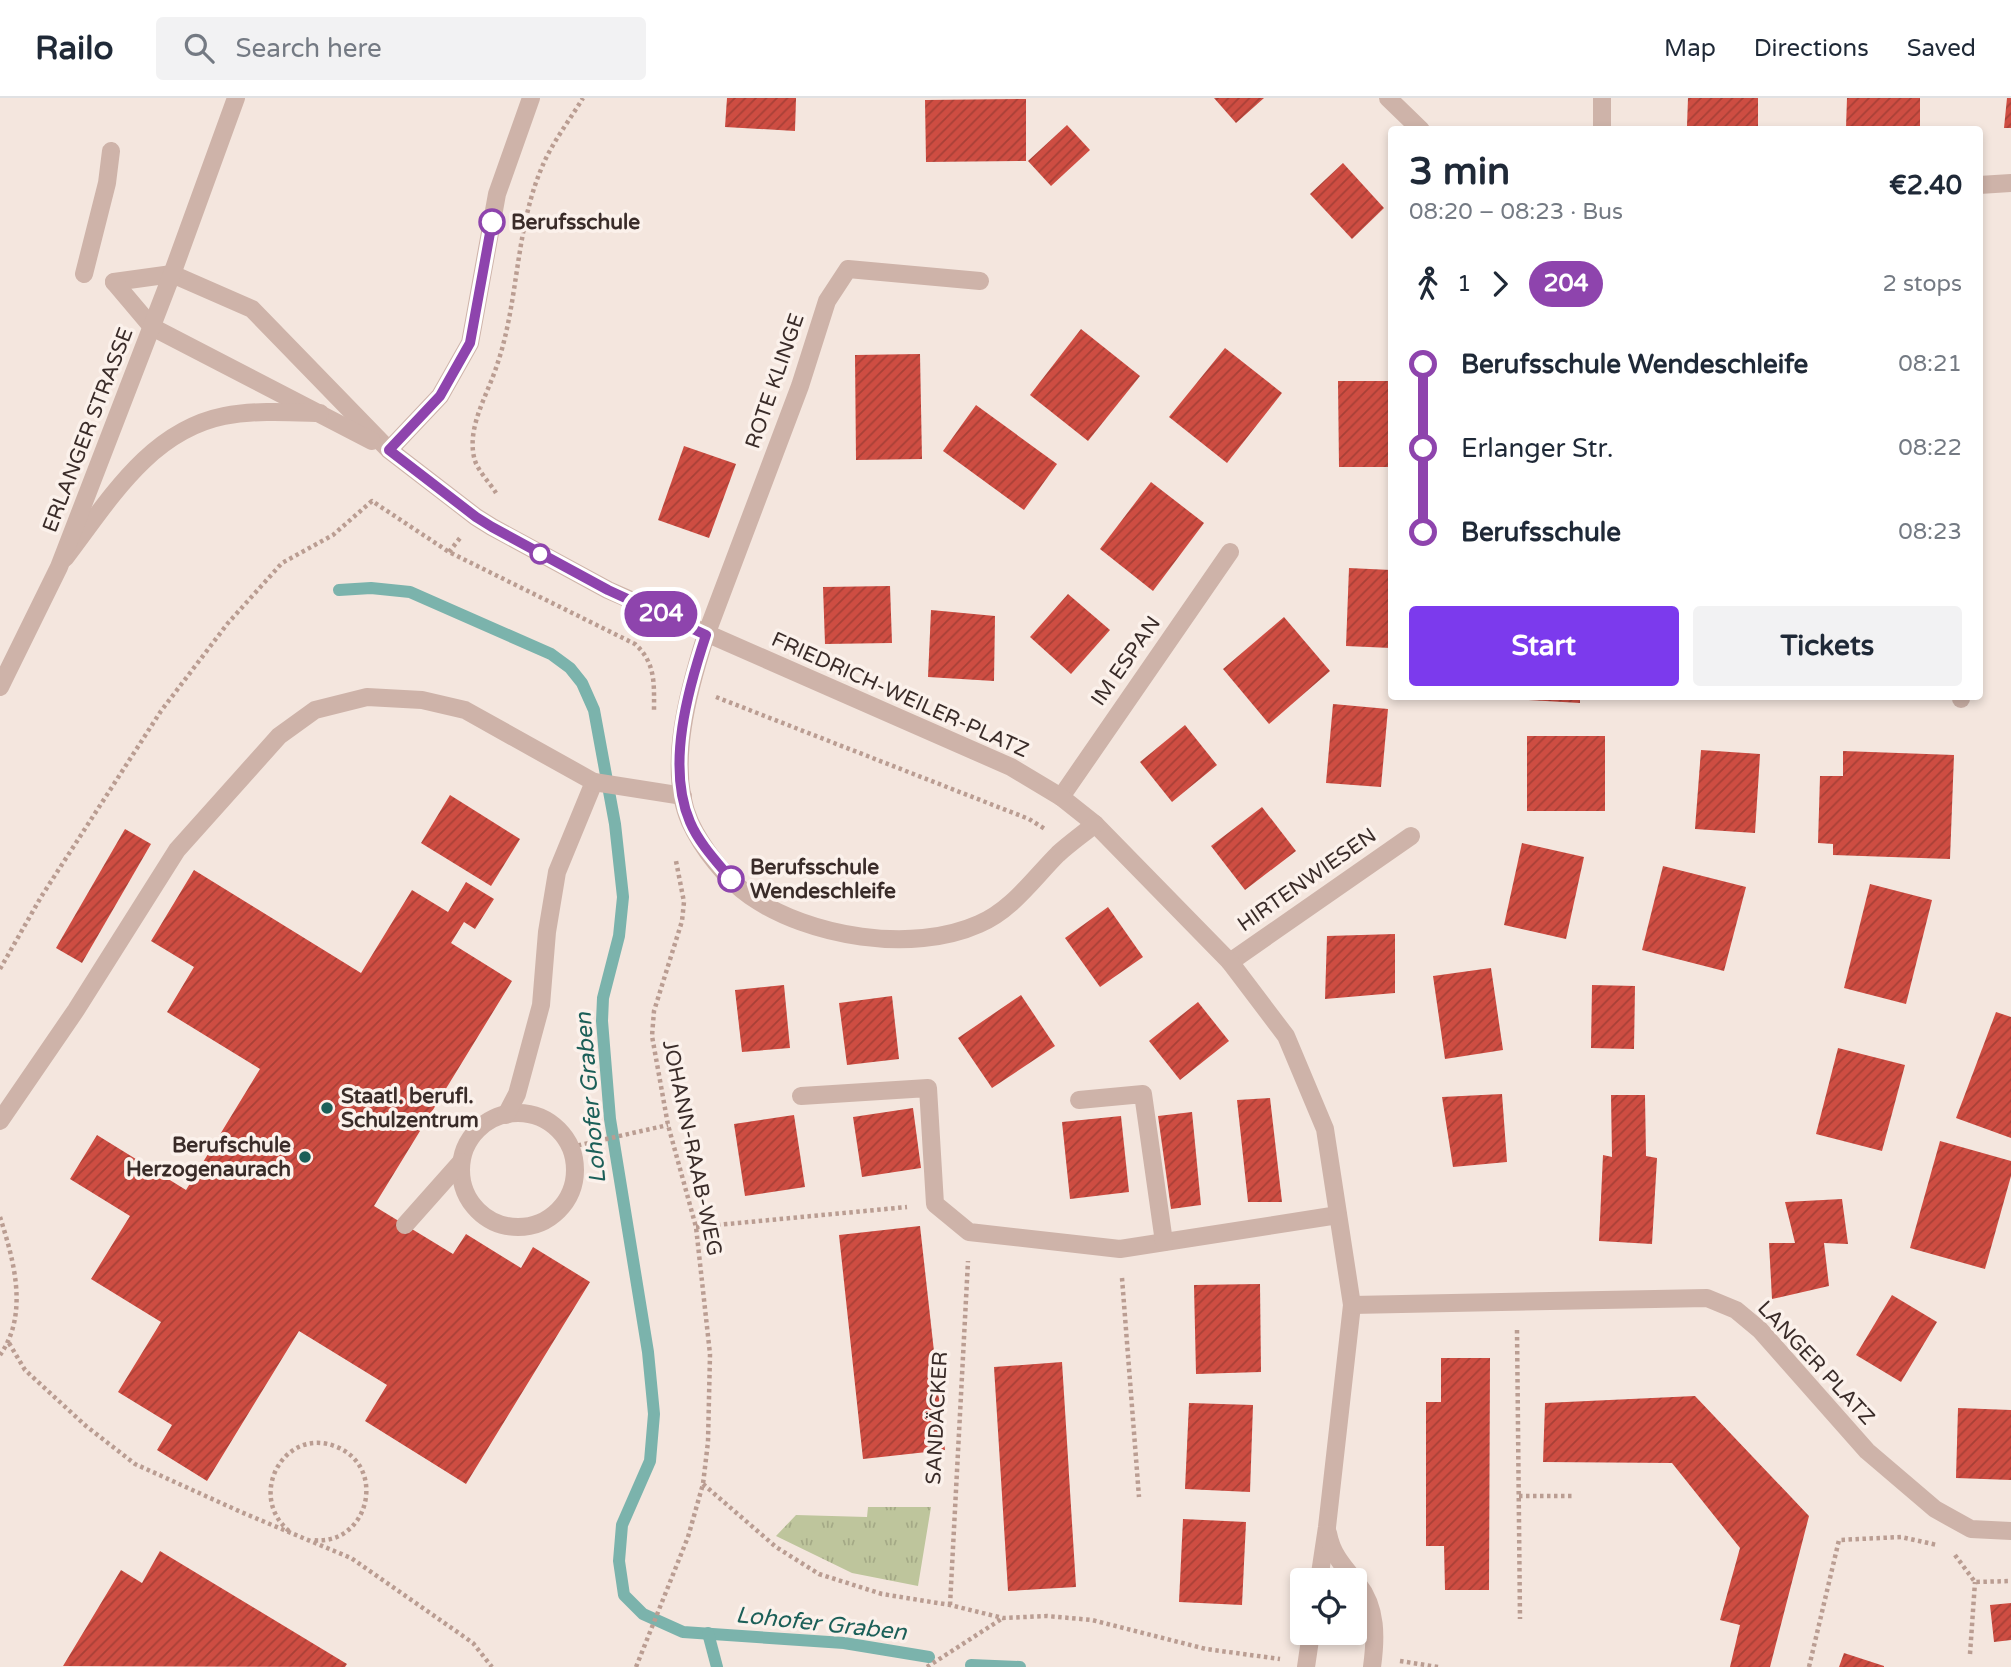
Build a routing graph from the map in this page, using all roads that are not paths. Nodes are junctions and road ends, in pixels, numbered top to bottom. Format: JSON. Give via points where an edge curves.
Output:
{"nodes":[{"id":1,"x":236,"y":98,"type":"edge"},
{"id":2,"x":531,"y":98,"type":"edge"},
{"id":3,"x":1388,"y":98,"type":"edge"},
{"id":4,"x":1602,"y":98,"type":"edge"},
{"id":5,"x":1417,"y":126,"type":"edge"},
{"id":6,"x":1602,"y":126,"type":"edge"},
{"id":7,"x":111,"y":151,"type":"dead end"},
{"id":8,"x":2011,"y":183,"type":"edge"},
{"id":9,"x":1983,"y":184,"type":"edge"},
{"id":10,"x":84,"y":274,"type":"dead end"},
{"id":11,"x":172,"y":274,"type":"junction"},
{"id":12,"x":980,"y":281,"type":"dead end"},
{"id":13,"x":152,"y":327,"type":"junction"},
{"id":14,"x":320,"y":412,"type":"junction"},
{"id":15,"x":389,"y":450,"type":"junction"},
{"id":16,"x":1230,"y":552,"type":"dead end"},
{"id":17,"x":59,"y":567,"type":"junction"},
{"id":18,"x":706,"y":635,"type":"junction"},
{"id":19,"x":0,"y":687,"type":"edge"},
{"id":20,"x":594,"y":782,"type":"junction"},
{"id":21,"x":683,"y":796,"type":"junction"},
{"id":22,"x":1061,"y":797,"type":"junction"},
{"id":23,"x":1095,"y":824,"type":"junction"},
{"id":24,"x":1411,"y":836,"type":"dead end"},
{"id":25,"x":1230,"y":962,"type":"junction"},
{"id":26,"x":801,"y":1096,"type":"dead end"},
{"id":27,"x":1079,"y":1100,"type":"dead end"},
{"id":28,"x":506,"y":1115,"type":"junction"},
{"id":29,"x":0,"y":1121,"type":"edge"},
{"id":30,"x":461,"y":1162,"type":"junction"},
{"id":31,"x":1338,"y":1215,"type":"junction"},
{"id":32,"x":405,"y":1225,"type":"dead end"},
{"id":33,"x":1164,"y":1242,"type":"junction"},
{"id":34,"x":1352,"y":1305,"type":"junction"},
{"id":35,"x":1327,"y":1527,"type":"junction"},
{"id":36,"x":2011,"y":1531,"type":"edge"},
{"id":37,"x":1321,"y":1568,"type":"edge"},
{"id":38,"x":1309,"y":1645,"type":"edge"},
{"id":39,"x":1372,"y":1662,"type":"edge"},
{"id":40,"x":1306,"y":1665,"type":"edge"}],
"edges":[{"from":1,"to":11,"type":"street"},
{"from":2,"to":15,"type":"street","via":[[498,194],[470,343],[440,396]]},
{"from":3,"to":5,"type":"street"},
{"from":4,"to":6,"type":"street"},
{"from":7,"to":10,"type":"street"},
{"from":8,"to":9,"type":"street"},
{"from":11,"to":13,"type":"street"},
{"from":11,"to":13,"type":"street","via":[[114,282]]},
{"from":11,"to":15,"type":"street","via":[[252,309]]},
{"from":12,"to":18,"type":"street","name":"ROTE KLINGE","via":[[848,270],[827,301],[800,386]]},
{"from":13,"to":14,"type":"street","name":"ERLANGER STRASSE"},
{"from":13,"to":17,"type":"street","name":"ERLANGER STRASSE"},
{"from":14,"to":15,"type":"street","name":"ERLANGER STRASSE"},
{"from":14,"to":17,"type":"street","name":"ERLANGER STRASSE","via":[[223,416],[177,435],[153,450],[126,479]]},
{"from":15,"to":18,"type":"street","name":"FRIEDRICH-WEILER-PLATZ","via":[[492,527],[608,590]]},
{"from":16,"to":22,"type":"street","name":"IM ESPAN"},
{"from":17,"to":19,"type":"street","name":"ERLANGER STRASSE"},
{"from":18,"to":21,"type":"street","via":[[682,722]]},
{"from":18,"to":22,"type":"street","name":"FRIEDRICH-WEILER-PLATZ","via":[[1011,767]]},
{"from":20,"to":21,"type":"street","bridge":true},
{"from":20,"to":28,"type":"street","via":[[557,872],[541,1005],[517,1094]]},
{"from":20,"to":29,"type":"street","via":[[465,710],[422,700],[367,697],[315,710],[279,736],[177,850]]},
{"from":21,"to":23,"type":"street","via":[[689,821],[703,844],[748,895],[799,921],[892,939],[922,939],[979,924],[1003,910]]},
{"from":22,"to":23,"type":"street","name":"FRIEDRICH-WEILER-PLATZ"},
{"from":23,"to":25,"type":"street","name":"FRIEDRICH-WEILER-PLATZ"},
{"from":24,"to":25,"type":"street","name":"HIRTENWIESEN"},
{"from":25,"to":31,"type":"street","name":"FRIEDRICH-WEILER-PLATZ","via":[[1286,1036],[1296,1059],[1325,1129]]},
{"from":26,"to":33,"type":"street","via":[[928,1088],[935,1204],[969,1232],[1120,1249]]},
{"from":27,"to":33,"type":"street","via":[[1143,1094]]},
{"from":28,"to":30,"type":"street","via":[[480,1128],[467,1143]]},
{"from":28,"to":30,"type":"street","via":[[544,1120],[571,1147],[574,1181],[567,1200],[554,1215],[537,1225],[518,1228],[484,1217],[470,1203],[462,1185]]},
{"from":30,"to":32,"type":"street"},
{"from":31,"to":33,"type":"street"},
{"from":31,"to":34,"type":"street","name":"FRIEDRICH-WEILER-PLATZ"},
{"from":34,"to":35,"type":"street","name":"FRIEDRICH-WEILER-PLATZ"},
{"from":34,"to":36,"type":"street","name":"LANGER PLATZ","via":[[1707,1297],[1736,1310],[1760,1330],[1867,1451],[1935,1509],[1971,1529]]},
{"from":35,"to":37,"type":"street","name":"FRIEDRICH-WEILER-PLATZ"},
{"from":35,"to":39,"type":"street","via":[[1334,1554],[1360,1586],[1373,1615]]},
{"from":38,"to":40,"type":"street"}]}
